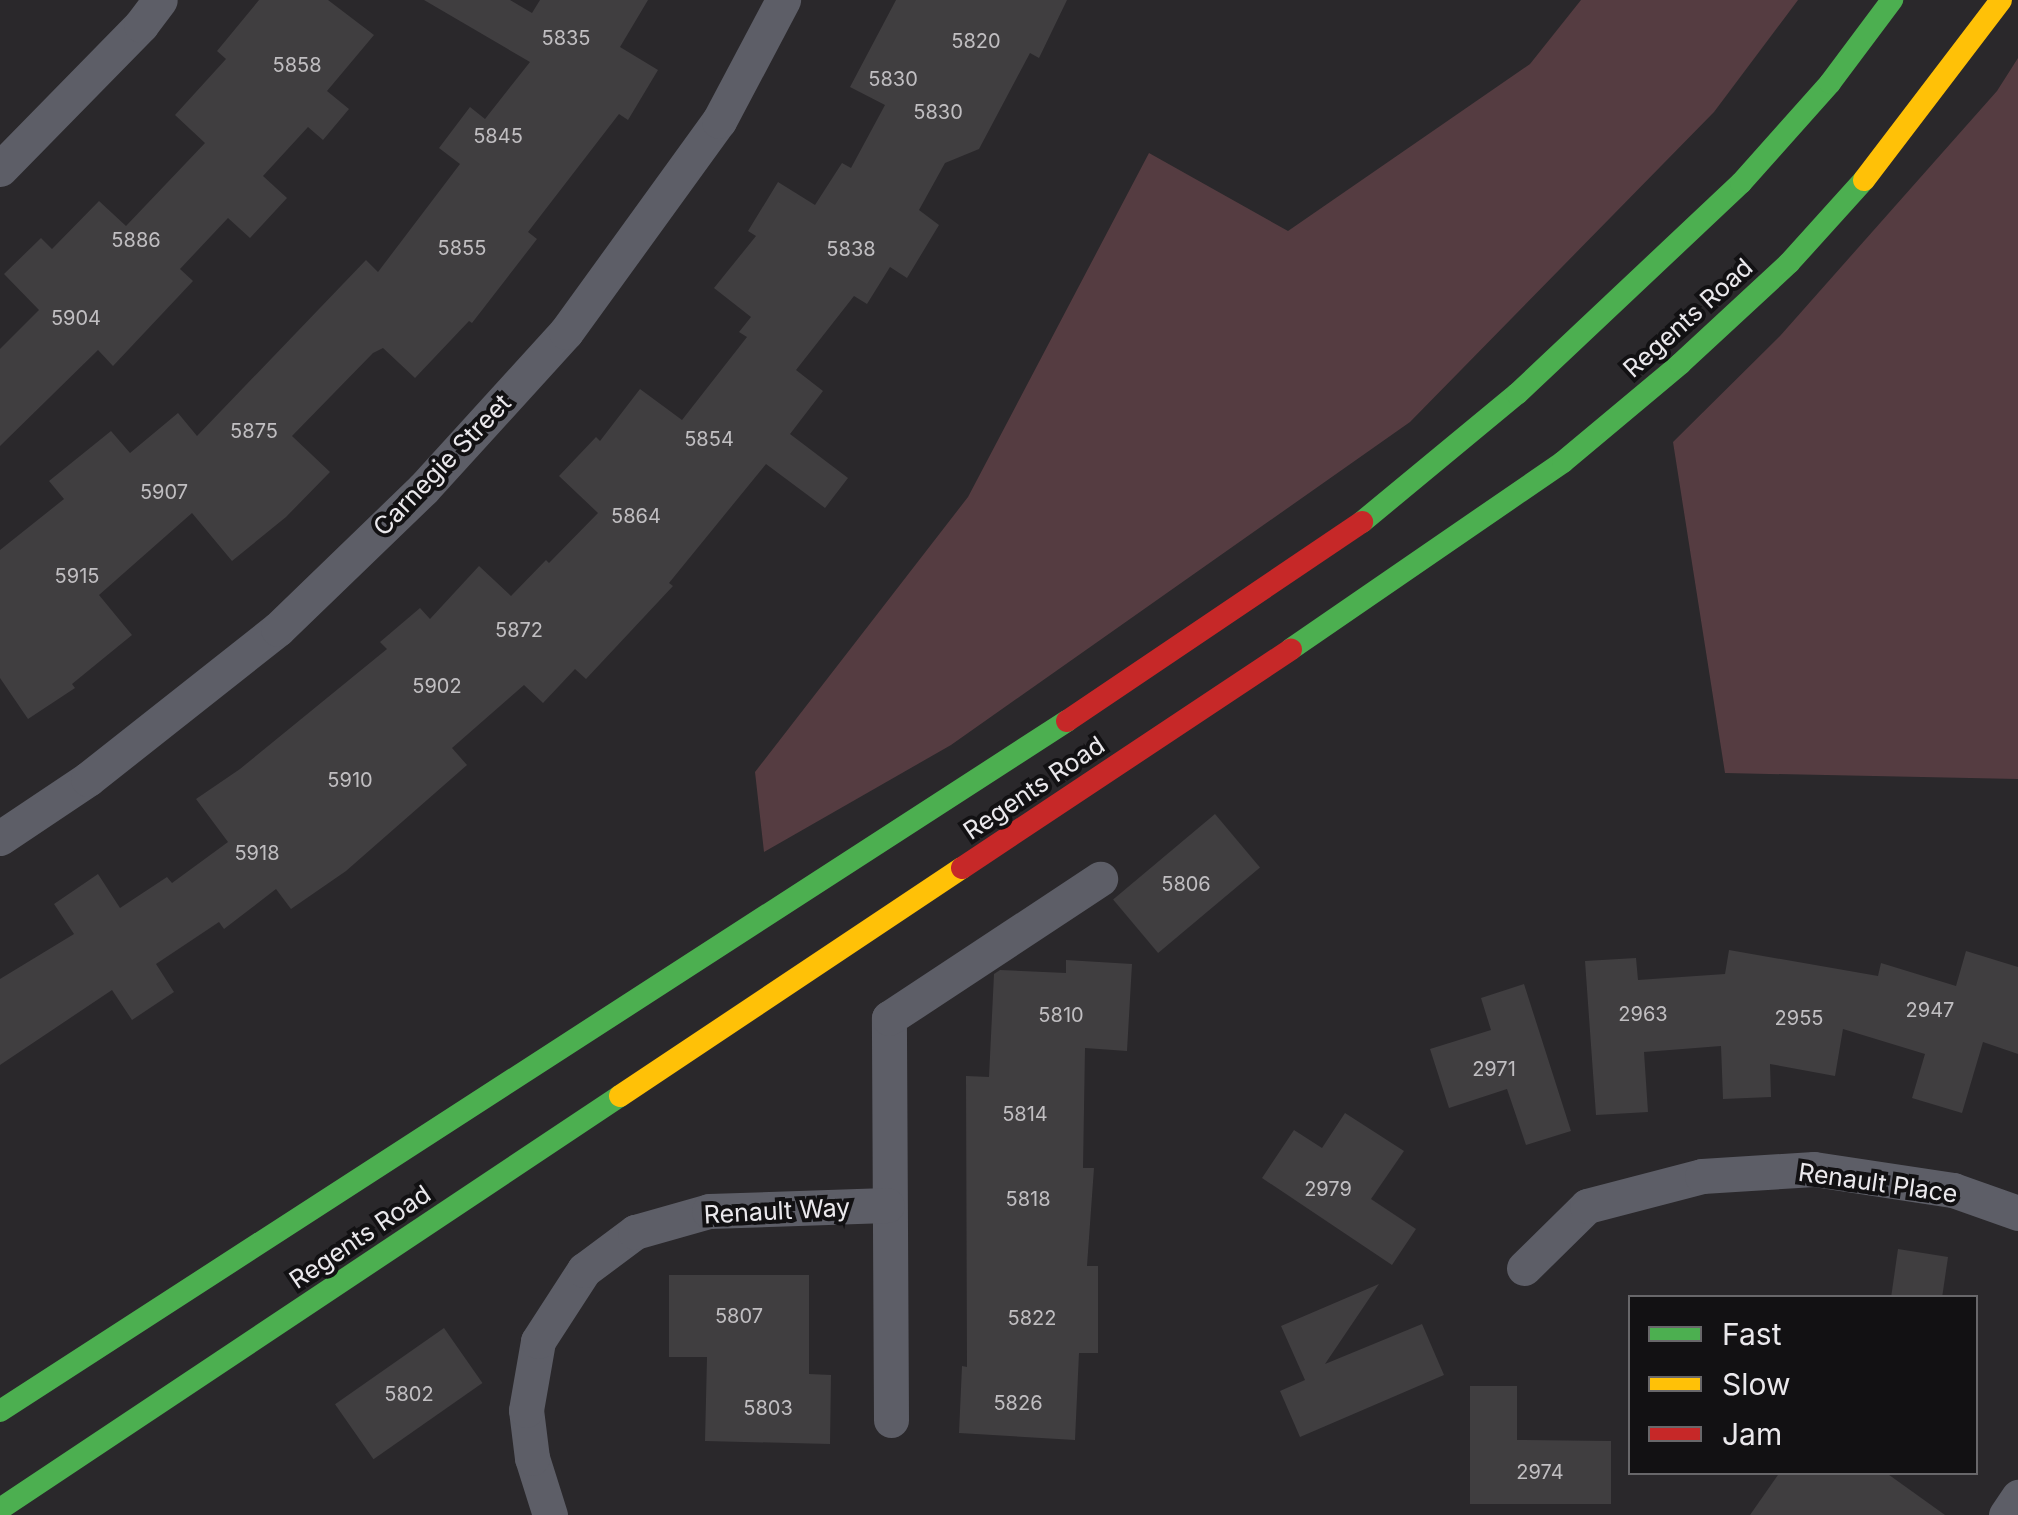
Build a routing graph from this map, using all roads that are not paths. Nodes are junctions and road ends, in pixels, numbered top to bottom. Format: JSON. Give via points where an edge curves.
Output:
{"nodes":[{"id":1,"x":160,"y":0,"type":"edge"},
{"id":2,"x":783,"y":0,"type":"edge"},
{"id":3,"x":1892,"y":0,"type":"edge"},
{"id":4,"x":2001,"y":0,"type":"edge"},
{"id":5,"x":0,"y":169,"type":"edge"},
{"id":6,"x":0,"y":838,"type":"edge"},
{"id":7,"x":1100,"y":879,"type":"dead end"},
{"id":8,"x":888,"y":1205,"type":"junction"},
{"id":9,"x":2018,"y":1213,"type":"edge"},
{"id":10,"x":1524,"y":1268,"type":"dead end"},
{"id":11,"x":0,"y":1411,"type":"edge"},
{"id":12,"x":891,"y":1420,"type":"dead end"},
{"id":13,"x":2018,"y":1497,"type":"edge"},
{"id":14,"x":0,"y":1508,"type":"edge"},
{"id":15,"x":550,"y":1515,"type":"edge"},
{"id":16,"x":2006,"y":1515,"type":"edge"}],
"edges":[{"from":1,"to":5,"type":"street"},
{"from":2,"to":6,"type":"street","name":"Carnegie Street","via":[[719,122],[566,332],[423,490],[278,629],[88,779]]},
{"from":3,"to":11,"type":"main road","name":"Regents Road","via":[[1741,184],[1492,416],[1369,516],[1187,643]]},
{"from":4,"to":14,"type":"main road","name":"Regents Road","via":[[1884,158],[1789,263],[1550,472]]},
{"from":7,"to":8,"type":"street","via":[[888,1018]]},
{"from":8,"to":12,"type":"street"},
{"from":8,"to":15,"type":"street","name":"Renault Way","via":[[708,1210],[635,1232],[584,1270],[538,1341],[526,1410]]},
{"from":9,"to":10,"type":"street","name":"Renault Place","via":[[1952,1190],[1814,1170],[1702,1176],[1587,1206]]},
{"from":13,"to":16,"type":"street"}]}
